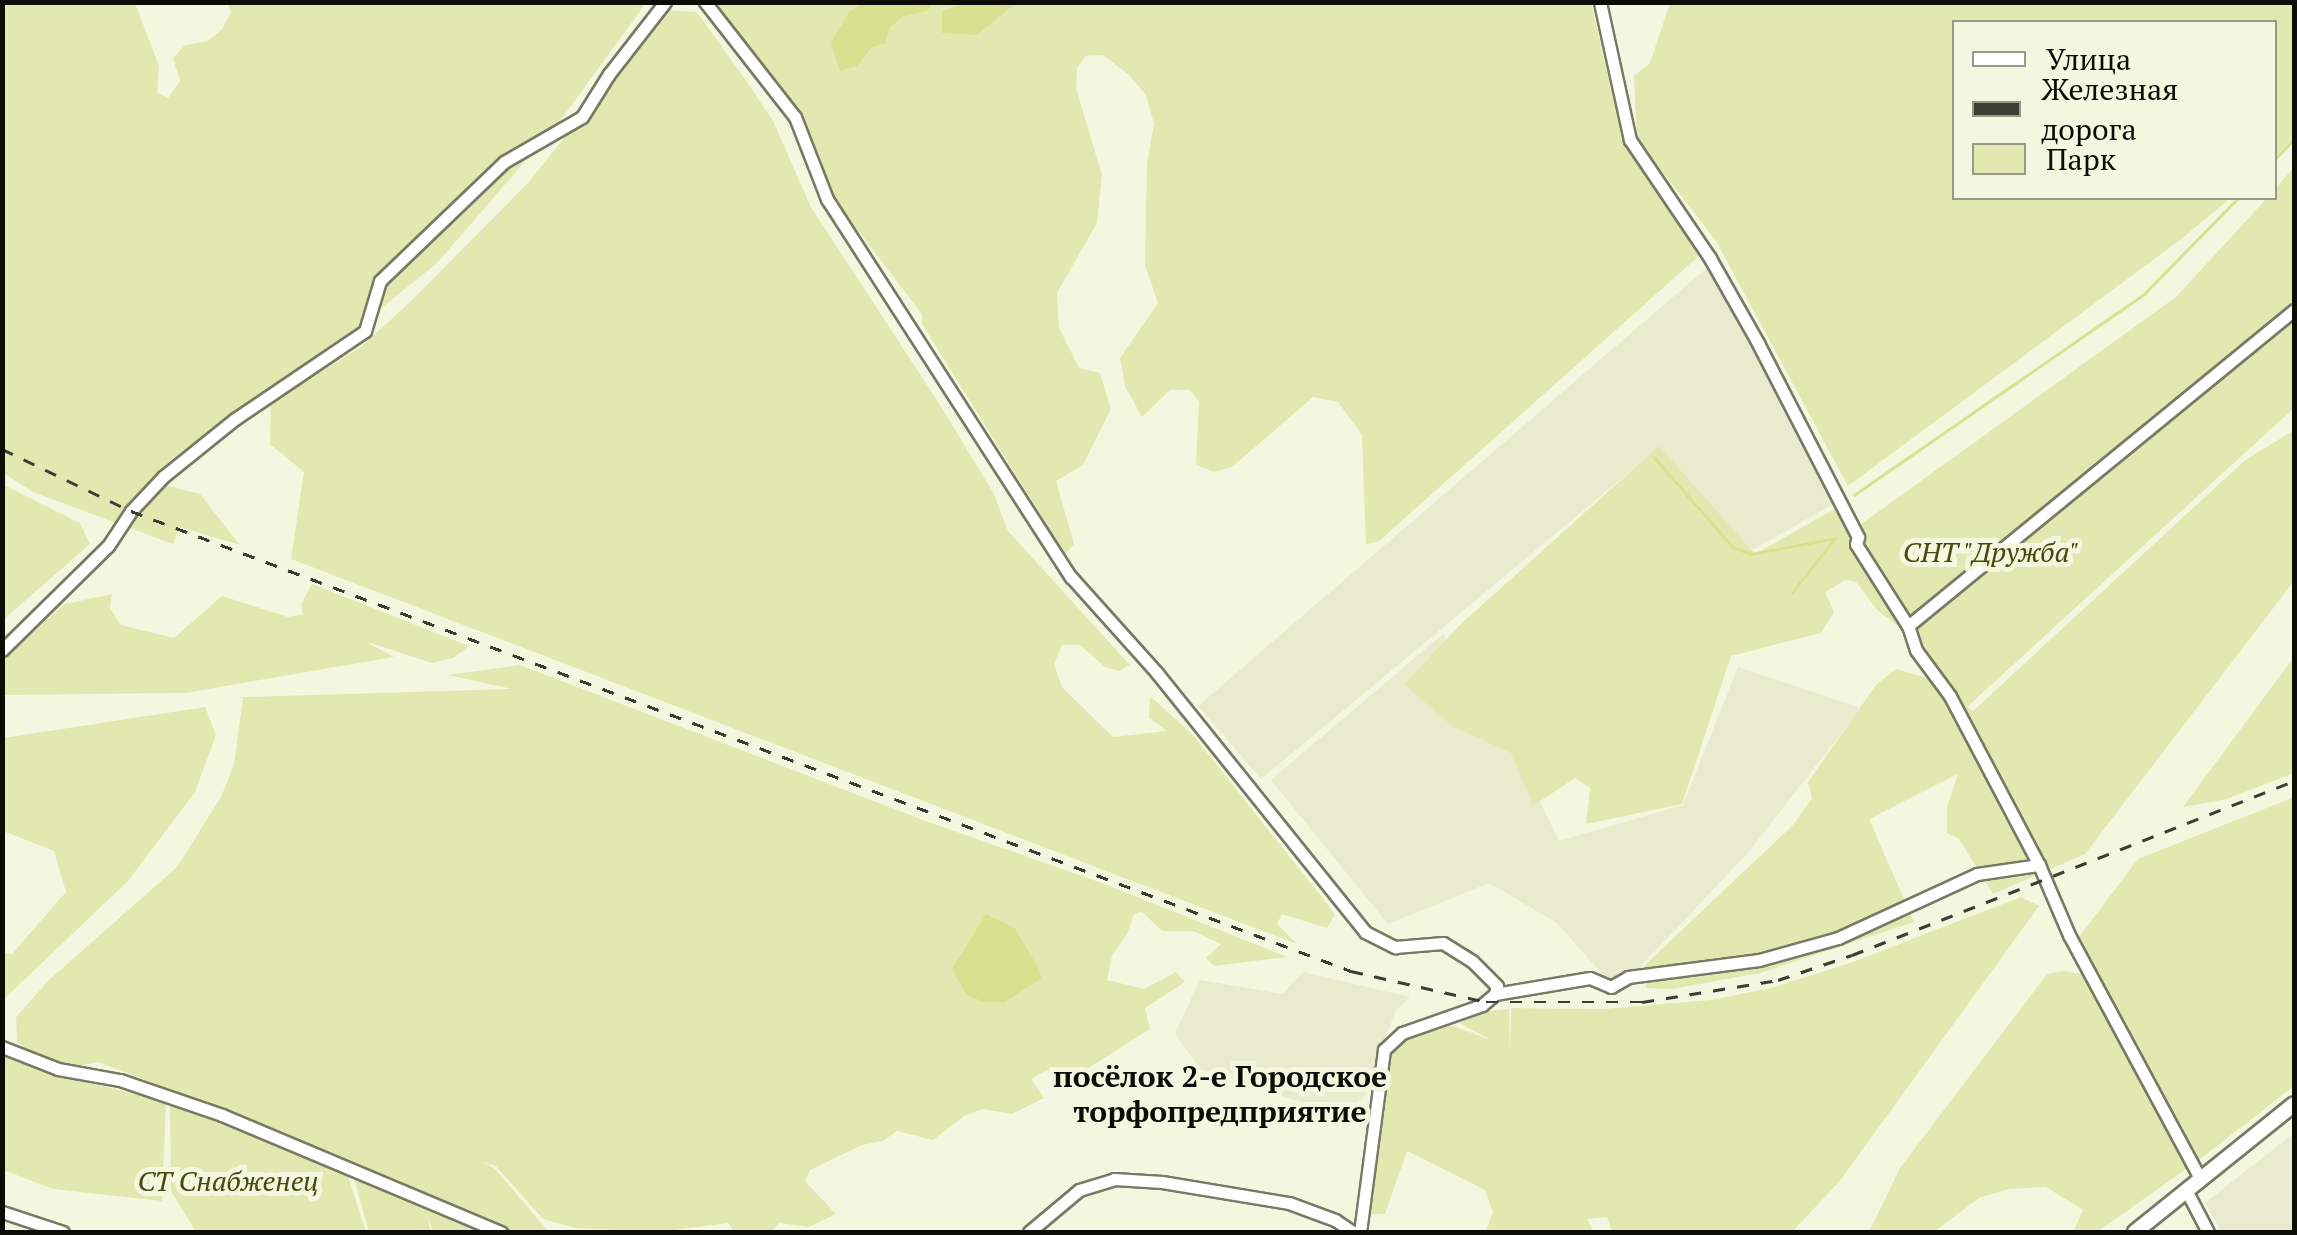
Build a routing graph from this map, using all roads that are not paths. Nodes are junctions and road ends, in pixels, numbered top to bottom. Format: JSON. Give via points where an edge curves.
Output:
{"nodes":[{"id":1,"x":664,"y":2,"type":"edge"},
{"id":2,"x":705,"y":2,"type":"edge"},
{"id":3,"x":1600,"y":2,"type":"edge"},
{"id":4,"x":2294,"y":310,"type":"edge"},
{"id":5,"x":1908,"y":626,"type":"junction"},
{"id":6,"x":2,"y":650,"type":"edge"},
{"id":7,"x":2039,"y":865,"type":"junction"},
{"id":8,"x":1495,"y":994,"type":"junction"},
{"id":9,"x":2,"y":1046,"type":"edge"},
{"id":10,"x":2294,"y":1104,"type":"edge"},
{"id":11,"x":2200,"y":1178,"type":"junction"},
{"id":12,"x":2186,"y":1190,"type":"junction"},
{"id":13,"x":2,"y":1212,"type":"edge"},
{"id":14,"x":63,"y":1232,"type":"edge"},
{"id":15,"x":502,"y":1232,"type":"edge"},
{"id":16,"x":1029,"y":1232,"type":"edge"},
{"id":17,"x":1356,"y":1232,"type":"edge"},
{"id":18,"x":2135,"y":1232,"type":"edge"},
{"id":19,"x":2208,"y":1232,"type":"edge"}],
"edges":[{"from":1,"to":6,"type":"street","via":[[582,117],[504,162],[380,282],[365,331],[164,476],[108,546]]},
{"from":2,"to":8,"type":"street","via":[[795,117],[828,199],[1071,576],[1365,932],[1395,946],[1450,946],[1488,976]]},
{"from":3,"to":5,"type":"street","via":[[1630,140],[1710,258],[1856,544]]},
{"from":4,"to":5,"type":"street"},
{"from":5,"to":7,"type":"street"},
{"from":7,"to":8,"type":"street","via":[[1976,874],[1838,938],[1759,960],[1628,977],[1612,986],[1590,978]]},
{"from":7,"to":11,"type":"street","via":[[2104,1003]]},
{"from":8,"to":17,"type":"street","via":[[1402,1034],[1384,1050]]},
{"from":9,"to":15,"type":"street","via":[[58,1069],[120,1080],[222,1114]]},
{"from":10,"to":11,"type":"main road"},
{"from":11,"to":12,"type":"main road"},
{"from":12,"to":18,"type":"main road"},
{"from":12,"to":19,"type":"street"},
{"from":13,"to":14,"type":"street"},
{"from":16,"to":17,"type":"street","via":[[1079,1190],[1114,1179],[1289,1202]]}]}
